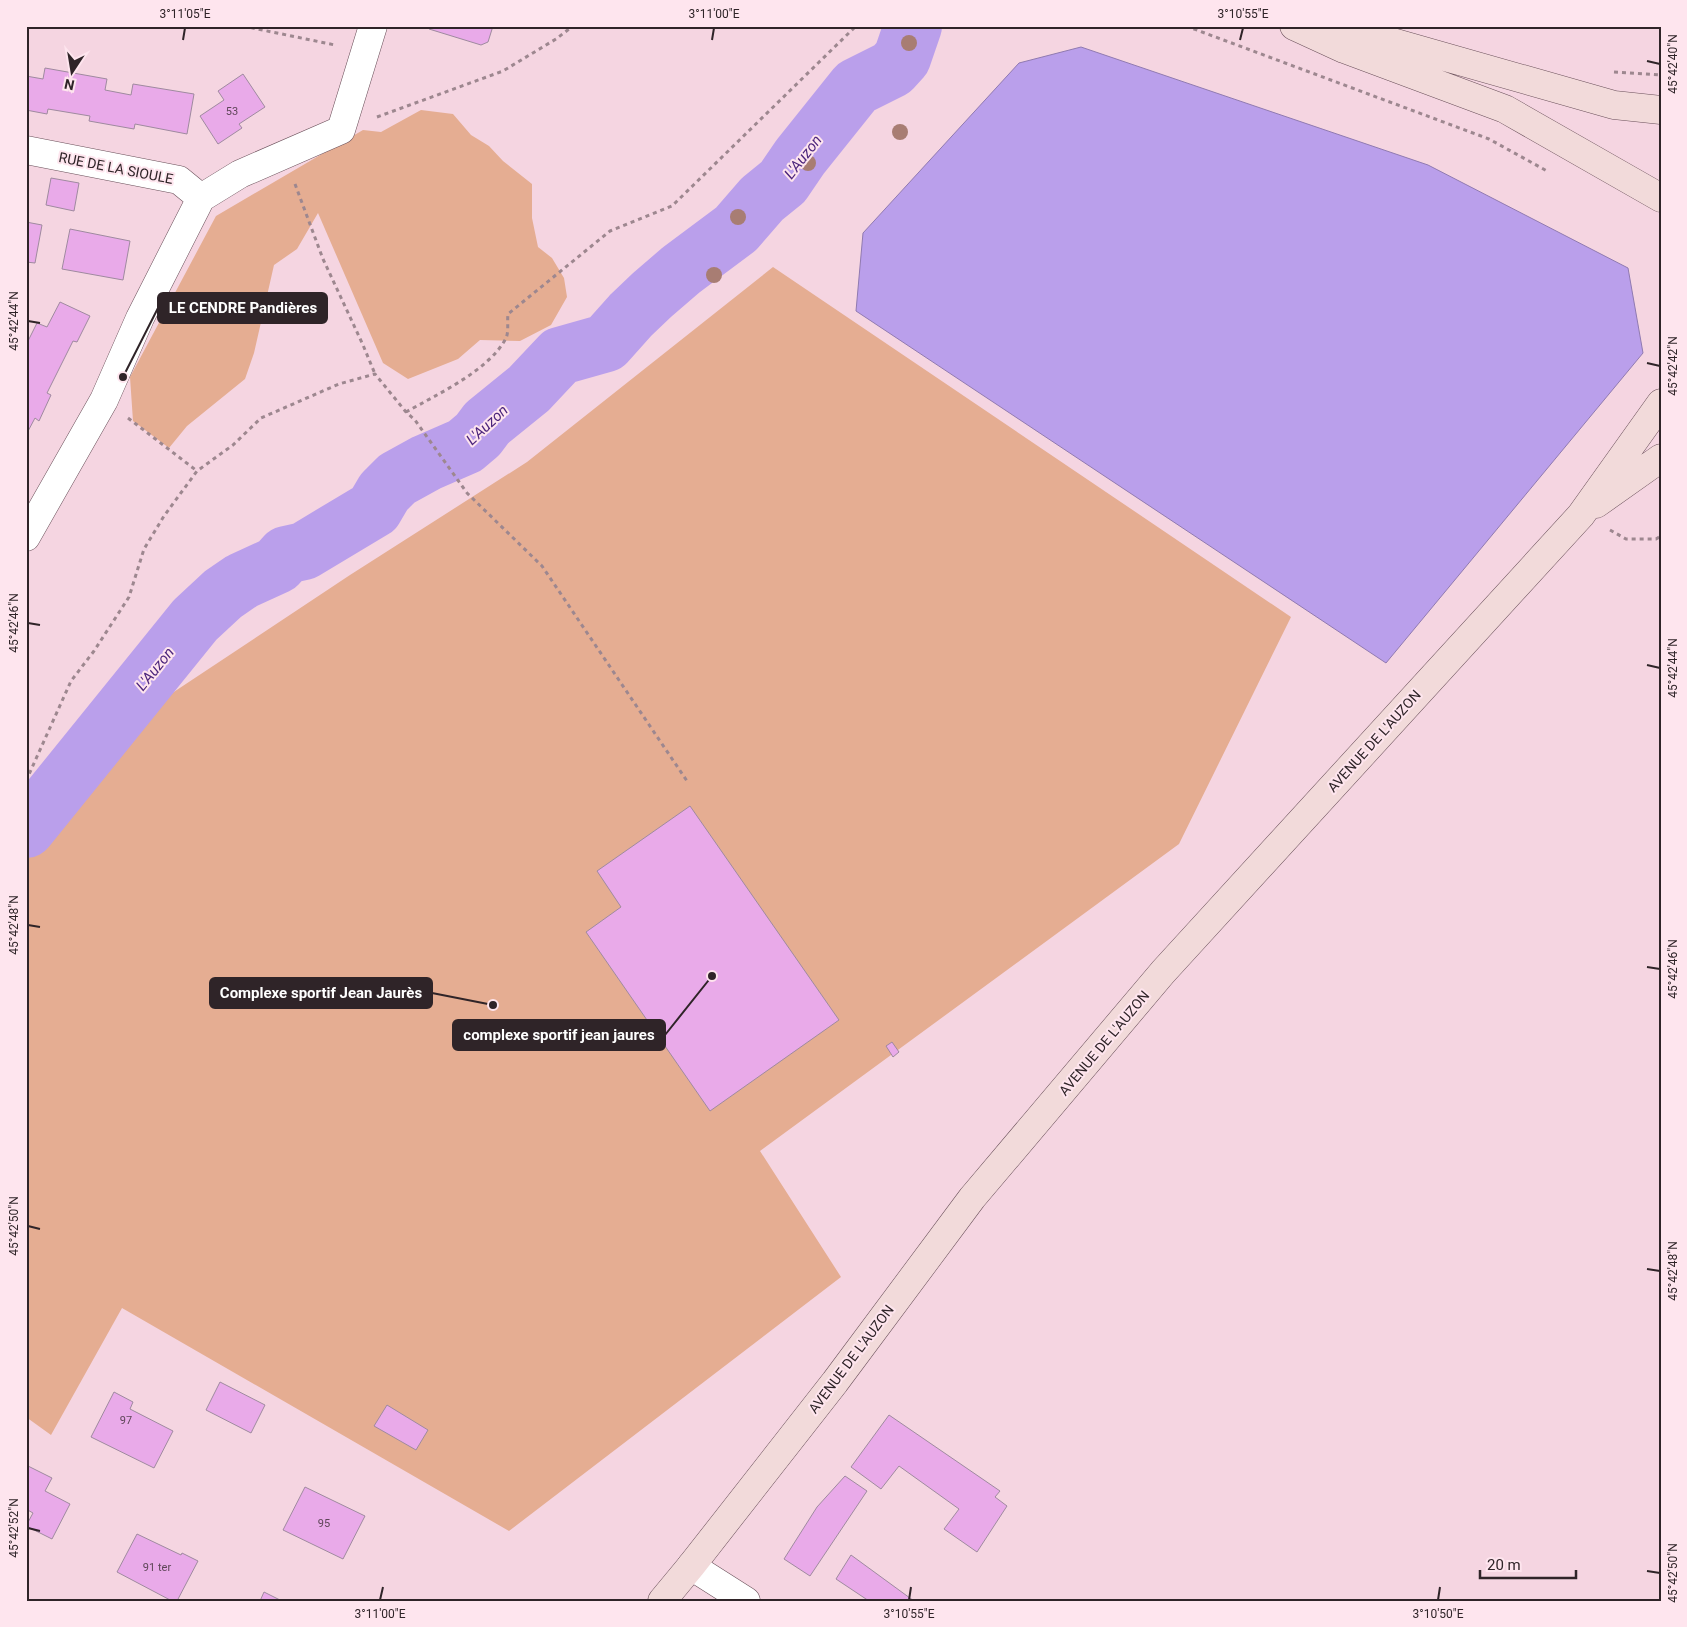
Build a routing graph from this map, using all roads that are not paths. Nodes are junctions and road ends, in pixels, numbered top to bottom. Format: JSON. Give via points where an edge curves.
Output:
{"nodes":[{"id":1,"x":1294,"y":26,"type":"edge"},
{"id":2,"x":1336,"y":26,"type":"edge"},
{"id":3,"x":369,"y":39,"type":"edge"},
{"id":4,"x":1661,"y":110,"type":"edge"},
{"id":5,"x":26,"y":150,"type":"edge"},
{"id":6,"x":201,"y":198,"type":"junction"},
{"id":7,"x":1661,"y":198,"type":"edge"},
{"id":8,"x":1661,"y":402,"type":"edge"},
{"id":9,"x":1661,"y":458,"type":"edge"},
{"id":10,"x":1581,"y":515,"type":"junction"},
{"id":11,"x":26,"y":537,"type":"edge"},
{"id":12,"x":691,"y":1566,"type":"junction"},
{"id":13,"x":662,"y":1601,"type":"edge"},
{"id":14,"x":746,"y":1601,"type":"edge"}],
"edges":[{"from":1,"to":7,"type":"main road","via":[[1344,49],[1505,110]]},
{"from":2,"to":4,"type":"main road","via":[[1614,106]]},
{"from":3,"to":6,"type":"street","via":[[342,130],[240,174]]},
{"from":5,"to":6,"type":"street","name":"RUE DE LA SIOULE","via":[[179,180]]},
{"from":6,"to":11,"type":"street","via":[[140,318],[104,400]]},
{"from":8,"to":10,"type":"main road"},
{"from":9,"to":10,"type":"main road"},
{"from":10,"to":12,"type":"main road","name":"AVENUE DE L'AUZON","via":[[1138,1002],[972,1198],[835,1382]]},
{"from":12,"to":13,"type":"main road","name":"AVENUE DE L'AUZON"},
{"from":12,"to":14,"type":"street"}]}
